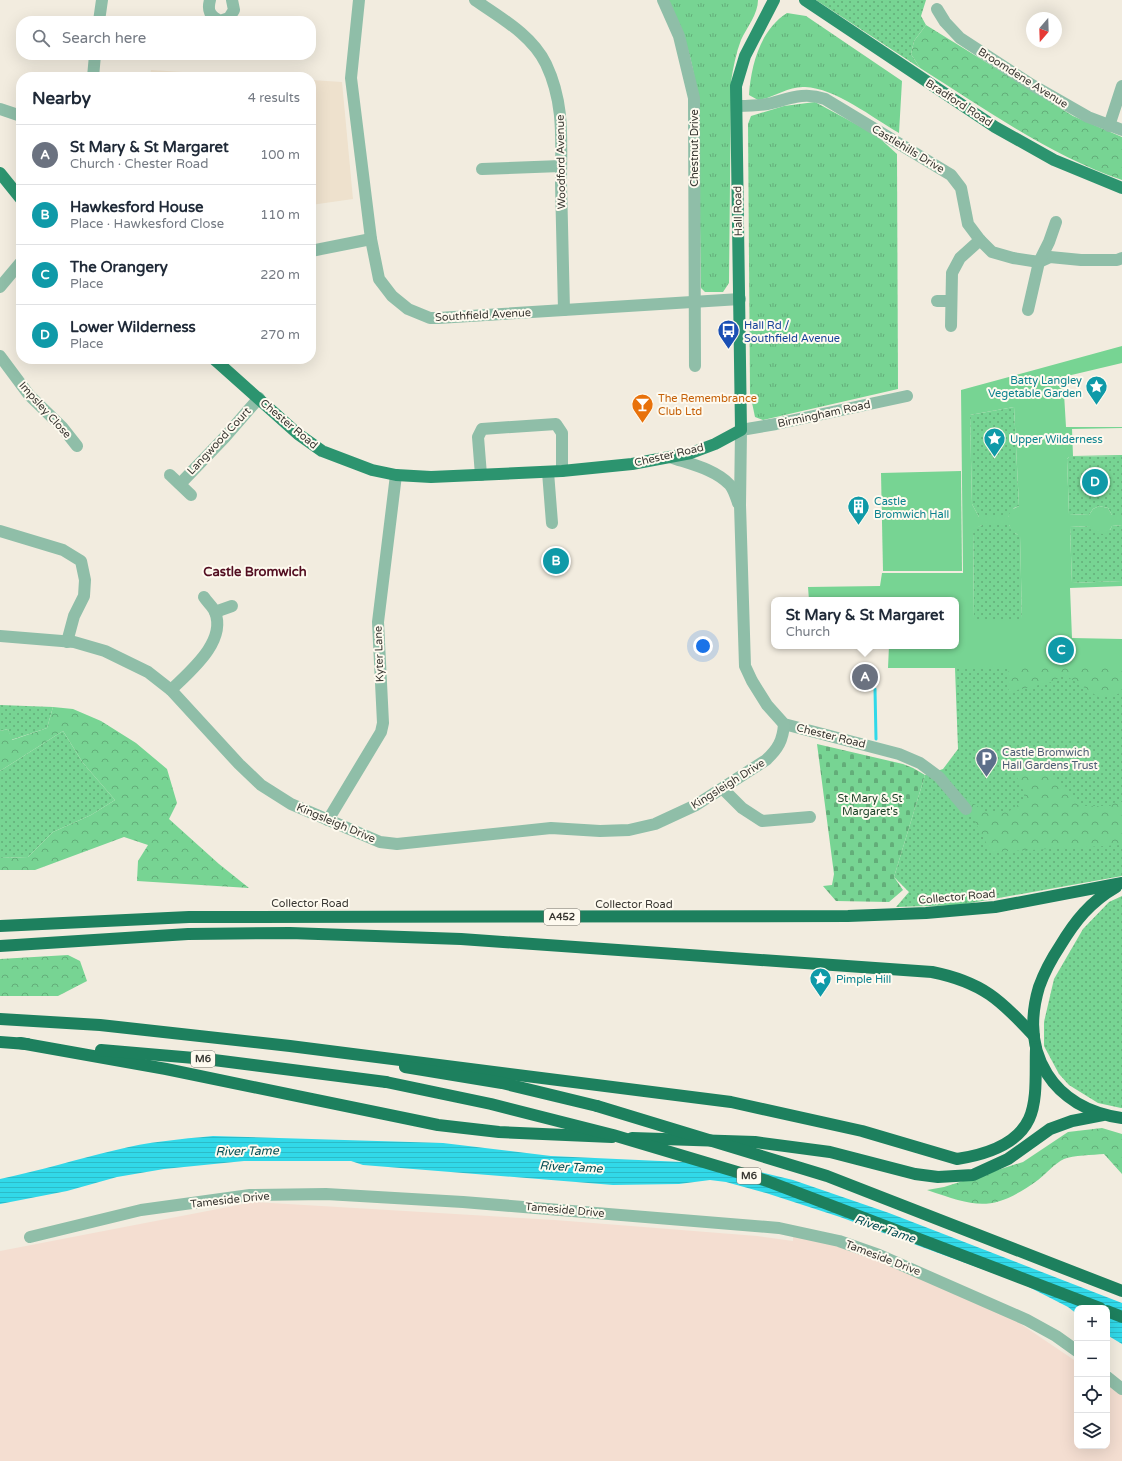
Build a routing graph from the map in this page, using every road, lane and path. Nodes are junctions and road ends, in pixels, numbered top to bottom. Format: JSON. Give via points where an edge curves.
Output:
{"nodes":[{"id":1,"x":102,"y":0,"type":"edge"},
{"id":2,"x":210,"y":0,"type":"edge"},
{"id":3,"x":232,"y":0,"type":"edge"},
{"id":4,"x":359,"y":0,"type":"edge"},
{"id":5,"x":475,"y":0,"type":"edge"},
{"id":6,"x":663,"y":0,"type":"edge"},
{"id":7,"x":774,"y":0,"type":"edge"},
{"id":8,"x":805,"y":0,"type":"edge"},
{"id":9,"x":937,"y":9,"type":"dead end"},
{"id":10,"x":100,"y":16,"type":"edge"},
{"id":11,"x":211,"y":16,"type":"edge"},
{"id":12,"x":230,"y":16,"type":"edge"},
{"id":13,"x":95,"y":60,"type":"edge"},
{"id":14,"x":93,"y":72,"type":"edge"},
{"id":15,"x":1122,"y":86,"type":"edge"},
{"id":16,"x":737,"y":106,"type":"junction"},
{"id":17,"x":0,"y":109,"type":"edge"},
{"id":18,"x":16,"y":114,"type":"edge"},
{"id":19,"x":1109,"y":126,"type":"junction"},
{"id":20,"x":1122,"y":130,"type":"edge"},
{"id":21,"x":561,"y":166,"type":"junction"},
{"id":22,"x":482,"y":170,"type":"dead end"},
{"id":23,"x":0,"y":173,"type":"edge"},
{"id":24,"x":1122,"y":188,"type":"edge"},
{"id":25,"x":16,"y":193,"type":"edge"},
{"id":26,"x":1056,"y":222,"type":"dead end"},
{"id":27,"x":371,"y":239,"type":"junction"},
{"id":28,"x":980,"y":240,"type":"junction"},
{"id":29,"x":316,"y":250,"type":"edge"},
{"id":30,"x":1122,"y":258,"type":"edge"},
{"id":31,"x":1039,"y":262,"type":"junction"},
{"id":32,"x":16,"y":268,"type":"edge"},
{"id":33,"x":0,"y":287,"type":"edge"},
{"id":34,"x":740,"y":299,"type":"junction"},
{"id":35,"x":937,"y":301,"type":"dead end"},
{"id":36,"x":952,"y":301,"type":"junction"},
{"id":37,"x":695,"y":302,"type":"junction"},
{"id":38,"x":564,"y":310,"type":"junction"},
{"id":39,"x":1028,"y":310,"type":"dead end"},
{"id":40,"x":950,"y":326,"type":"dead end"},
{"id":41,"x":0,"y":356,"type":"edge"},
{"id":42,"x":220,"y":364,"type":"edge"},
{"id":43,"x":695,"y":366,"type":"dead end"},
{"id":44,"x":907,"y":396,"type":"dead end"},
{"id":45,"x":259,"y":398,"type":"junction"},
{"id":46,"x":741,"y":430,"type":"junction"},
{"id":47,"x":77,"y":446,"type":"dead end"},
{"id":48,"x":670,"y":457,"type":"junction"},
{"id":49,"x":562,"y":471,"type":"junction"},
{"id":50,"x":548,"y":472,"type":"junction"},
{"id":51,"x":170,"y":475,"type":"dead end"},
{"id":52,"x":396,"y":475,"type":"junction"},
{"id":53,"x":481,"y":475,"type":"junction"},
{"id":54,"x":180,"y":484,"type":"junction"},
{"id":55,"x":191,"y":495,"type":"dead end"},
{"id":56,"x":740,"y":505,"type":"junction"},
{"id":57,"x":552,"y":523,"type":"dead end"},
{"id":58,"x":0,"y":531,"type":"edge"},
{"id":59,"x":204,"y":597,"type":"dead end"},
{"id":60,"x":232,"y":606,"type":"dead end"},
{"id":61,"x":215,"y":612,"type":"junction"},
{"id":62,"x":0,"y":636,"type":"edge"},
{"id":63,"x":67,"y":642,"type":"junction"},
{"id":64,"x":171,"y":690,"type":"junction"},
{"id":65,"x":784,"y":724,"type":"junction"},
{"id":66,"x":723,"y":788,"type":"junction"},
{"id":67,"x":966,"y":809,"type":"dead end"},
{"id":68,"x":810,"y":817,"type":"dead end"},
{"id":69,"x":328,"y":820,"type":"junction"},
{"id":70,"x":1122,"y":884,"type":"edge"},
{"id":71,"x":0,"y":926,"type":"edge"},
{"id":72,"x":0,"y":946,"type":"edge"},
{"id":73,"x":0,"y":1019,"type":"edge"},
{"id":74,"x":1034,"y":1036,"type":"junction"},
{"id":75,"x":0,"y":1042,"type":"edge"},
{"id":76,"x":20,"y":1043,"type":"junction"},
{"id":77,"x":290,"y":1046,"type":"junction"},
{"id":78,"x":1036,"y":1049,"type":"junction"},
{"id":79,"x":1103,"y":1115,"type":"junction"},
{"id":80,"x":1122,"y":1118,"type":"edge"},
{"id":81,"x":30,"y":1237,"type":"dead end"},
{"id":82,"x":1122,"y":1291,"type":"edge"},
{"id":83,"x":1092,"y":1305,"type":"edge"},
{"id":84,"x":1110,"y":1312,"type":"edge"},
{"id":85,"x":1122,"y":1317,"type":"edge"},
{"id":86,"x":1074,"y":1350,"type":"edge"},
{"id":87,"x":1110,"y":1380,"type":"edge"},
{"id":88,"x":1122,"y":1389,"type":"edge"}],
"edges":[{"from":1,"to":10,"type":"street"},
{"from":2,"to":11,"type":"street","via":[[208,9]]},
{"from":3,"to":12,"type":"street","via":[[234,10]]},
{"from":4,"to":27,"type":"street","name":"Southfield Avenue","via":[[350,78]]},
{"from":5,"to":21,"type":"street","name":"Woodford Avenue","via":[[515,27],[532,43],[546,63],[559,101],[563,134]]},
{"from":6,"to":37,"type":"street","name":"Chestnut Drive","via":[[679,36],[694,98]]},
{"from":7,"to":16,"type":"main road","name":"Hall Road","via":[[745,56],[736,86]]},
{"from":8,"to":24,"type":"main road","name":"Bradford Road","via":[[995,127],[1054,160]]},
{"from":9,"to":19,"type":"street","name":"Broomdene Avenue","via":[[960,38],[1032,85]]},
{"from":13,"to":14,"type":"street"},
{"from":15,"to":19,"type":"street"},
{"from":16,"to":28,"type":"street","name":"Castlehills Drive","via":[[762,105],[797,95],[814,95],[825,99],[951,175],[961,188],[968,224]]},
{"from":16,"to":34,"type":"main road","name":"Hall Road"},
{"from":17,"to":18,"type":"street"},
{"from":19,"to":20,"type":"street","name":"Broomdene Avenue"},
{"from":21,"to":22,"type":"street"},
{"from":21,"to":38,"type":"street","name":"Woodford Avenue"},
{"from":23,"to":25,"type":"main road"},
{"from":26,"to":31,"type":"street"},
{"from":27,"to":29,"type":"street"},
{"from":27,"to":38,"type":"street","name":"Southfield Avenue","via":[[380,279],[388,290],[408,309],[430,318]]},
{"from":28,"to":31,"type":"street","name":"Castlehills Drive","via":[[992,252]]},
{"from":28,"to":36,"type":"street","via":[[960,258],[952,273]]},
{"from":30,"to":31,"type":"street","name":"Castlehills Drive","via":[[1081,260],[1050,257]]},
{"from":31,"to":39,"type":"street"},
{"from":32,"to":33,"type":"street"},
{"from":34,"to":37,"type":"street","name":"Southfield Avenue"},
{"from":34,"to":46,"type":"main road","name":"Hall Road"},
{"from":35,"to":36,"type":"street"},
{"from":36,"to":40,"type":"street"},
{"from":37,"to":38,"type":"street","name":"Southfield Avenue"},
{"from":37,"to":43,"type":"street","name":"Chestnut Drive"},
{"from":41,"to":47,"type":"street","name":"Impsley Close","via":[[29,395],[62,427]]},
{"from":42,"to":45,"type":"main road","name":"Chester Road"},
{"from":44,"to":46,"type":"street","name":"Birmingham Road"},
{"from":45,"to":52,"type":"main road","name":"Chester Road","via":[[298,434],[322,451],[372,470]]},
{"from":45,"to":54,"type":"street","name":"Langwood Court"},
{"from":46,"to":48,"type":"main road","name":"Chester Road","via":[[715,444]]},
{"from":46,"to":56,"type":"street","name":"Chester Road"},
{"from":48,"to":49,"type":"main road","name":"Chester Road","via":[[632,464]]},
{"from":48,"to":56,"type":"street","via":[[719,476],[731,486]]},
{"from":49,"to":50,"type":"main road","name":"Chester Road"},
{"from":49,"to":53,"type":"street","via":[[562,433],[556,424],[482,429],[478,437]]},
{"from":50,"to":53,"type":"main road","name":"Chester Road"},
{"from":50,"to":57,"type":"street"},
{"from":51,"to":54,"type":"street","name":"Langwood Court"},
{"from":52,"to":53,"type":"main road","name":"Chester Road"},
{"from":52,"to":69,"type":"street","name":"Kyter Lane","via":[[378,622],[383,723],[378,738]]},
{"from":54,"to":55,"type":"street","name":"Langwood Court"},
{"from":56,"to":65,"type":"street","name":"Chester Road","via":[[745,666],[767,705]]},
{"from":58,"to":63,"type":"street","via":[[63,550],[81,561],[85,580],[84,596],[74,616]]},
{"from":59,"to":61,"type":"street"},
{"from":60,"to":61,"type":"street"},
{"from":61,"to":64,"type":"street","via":[[217,630],[212,645],[202,659]]},
{"from":62,"to":63,"type":"street","name":"Kingsleigh Drive"},
{"from":63,"to":64,"type":"street","name":"Kingsleigh Drive","via":[[105,651],[148,672]]},
{"from":64,"to":69,"type":"street","name":"Kingsleigh Drive","via":[[261,785],[291,804]]},
{"from":65,"to":66,"type":"street","name":"Kingsleigh Drive","via":[[783,738],[775,751],[766,760]]},
{"from":65,"to":67,"type":"street","name":"Chester Road","via":[[899,754],[920,763],[940,777]]},
{"from":66,"to":68,"type":"street","via":[[742,808],[762,821]]},
{"from":66,"to":69,"type":"street","name":"Kingsleigh Drive","via":[[696,806],[655,824],[629,830],[551,828],[397,844],[380,842]]},
{"from":70,"to":71,"type":"highway","name":"Collector Road","number":"A452","via":[[995,907],[848,916],[196,917]]},
{"from":70,"to":74,"type":"highway","via":[[1087,908],[1054,956],[1040,987],[1034,1017]]},
{"from":72,"to":74,"type":"highway","via":[[188,934],[298,933],[461,939],[932,972],[977,985],[1002,1003]]},
{"from":73,"to":77,"type":"highway","number":"M6","via":[[100,1025]]},
{"from":74,"to":78,"type":"highway"},
{"from":75,"to":76,"type":"highway","number":"M6"},
{"from":76,"to":79,"type":"highway","via":[[174,1070],[438,1125],[499,1132],[755,1142],[830,1152],[915,1174],[938,1177],[973,1174],[1008,1159],[1050,1129],[1072,1121]]},
{"from":76,"to":83,"type":"highway","number":"M6","bridge":true,"via":[[206,1059],[386,1082],[491,1104],[606,1133],[767,1181]]},
{"from":77,"to":78,"type":"highway","via":[[731,1102],[862,1131],[957,1159],[993,1151],[1016,1135],[1029,1119],[1035,1090]]},
{"from":77,"to":82,"type":"highway","number":"M6","bridge":true,"via":[[502,1083],[597,1106],[827,1176]]},
{"from":78,"to":79,"type":"highway","via":[[1056,1087],[1078,1104]]},
{"from":79,"to":80,"type":"highway"},
{"from":81,"to":86,"type":"street","name":"Tameside Drive","via":[[141,1210],[250,1196],[326,1194],[463,1202],[779,1228],[839,1241],[886,1257],[1027,1320]]},
{"from":84,"to":85,"type":"highway"},
{"from":87,"to":88,"type":"street"}]}
